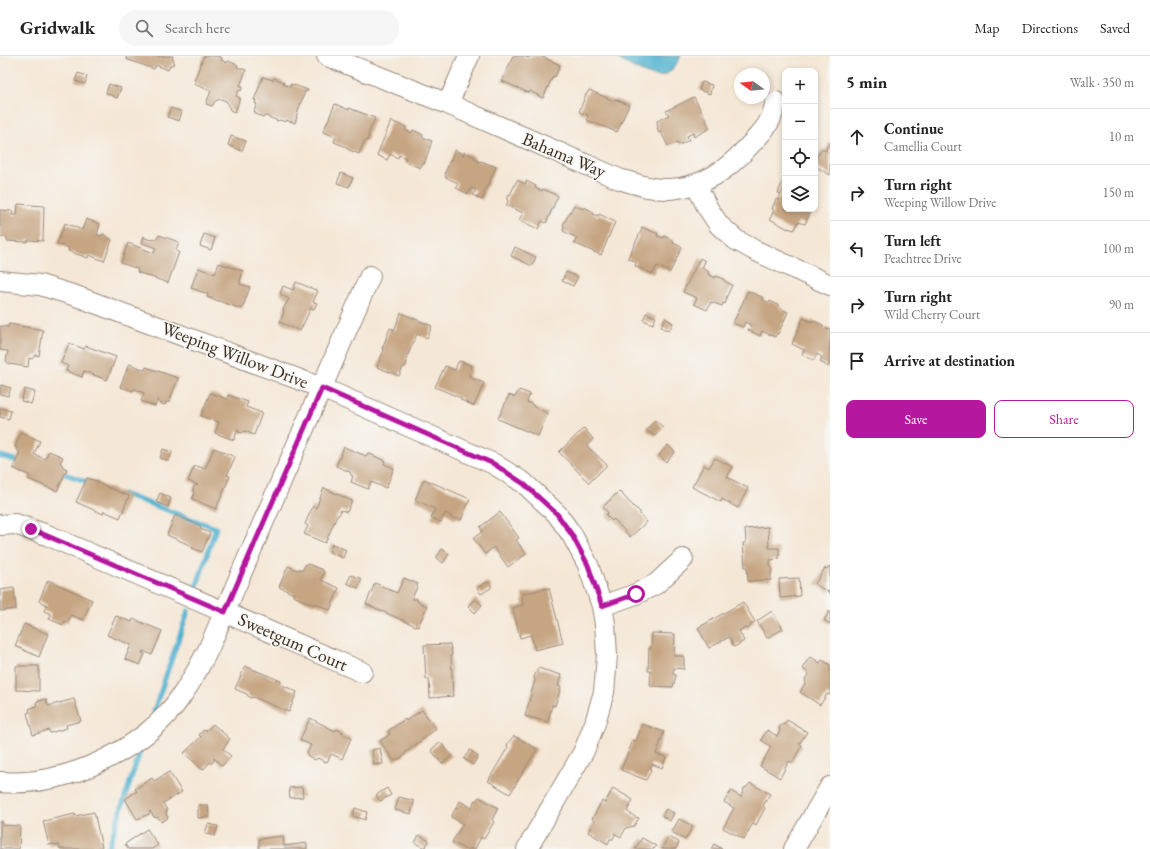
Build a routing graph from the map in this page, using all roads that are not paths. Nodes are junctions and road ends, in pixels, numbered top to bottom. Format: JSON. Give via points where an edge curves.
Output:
{"nodes":[{"id":1,"x":327,"y":56,"type":"edge"},
{"id":2,"x":469,"y":56,"type":"edge"},
{"id":3,"x":776,"y":102,"type":"dead end"},
{"id":4,"x":448,"y":104,"type":"junction"},
{"id":5,"x":696,"y":184,"type":"junction"},
{"id":6,"x":370,"y":276,"type":"dead end"},
{"id":7,"x":0,"y":280,"type":"edge"},
{"id":8,"x":830,"y":285,"type":"edge"},
{"id":9,"x":322,"y":388,"type":"junction"},
{"id":10,"x":0,"y":525,"type":"edge"},
{"id":11,"x":683,"y":559,"type":"dead end"},
{"id":12,"x":602,"y":606,"type":"junction"},
{"id":13,"x":225,"y":612,"type":"junction"},
{"id":14,"x":362,"y":672,"type":"dead end"},
{"id":15,"x":0,"y":782,"type":"edge"},
{"id":16,"x":830,"y":787,"type":"edge"},
{"id":17,"x":527,"y":849,"type":"edge"},
{"id":18,"x":794,"y":849,"type":"edge"}],
"edges":[{"from":1,"to":4,"type":"street","name":"Bahama Way"},
{"from":2,"to":4,"type":"street"},
{"from":3,"to":5,"type":"street","name":"Bahama Way","via":[[771,119],[761,134],[734,163],[716,176]]},
{"from":4,"to":5,"type":"street","name":"Bahama Way","via":[[625,181],[644,187],[670,189]]},
{"from":5,"to":8,"type":"street","via":[[719,225],[736,240]]},
{"from":6,"to":9,"type":"street"},
{"from":7,"to":9,"type":"street","name":"Weeping Willow Drive","via":[[40,285],[76,296]]},
{"from":9,"to":12,"type":"street","name":"Weeping Willow Drive","via":[[494,464],[524,484],[557,514],[572,535],[588,565]]},
{"from":9,"to":13,"type":"street"},
{"from":10,"to":13,"type":"street","name":"Sweetgum Court","via":[[15,524],[47,535]]},
{"from":11,"to":12,"type":"street","via":[[656,584]]},
{"from":12,"to":17,"type":"street","name":"Weeping Willow Drive","via":[[607,655],[606,674],[595,723],[584,751]]},
{"from":13,"to":14,"type":"street","name":"Sweetgum Court"},
{"from":13,"to":15,"type":"street","via":[[201,664],[182,696],[160,721],[138,739],[91,766],[54,778]]},
{"from":16,"to":18,"type":"street"}]}
